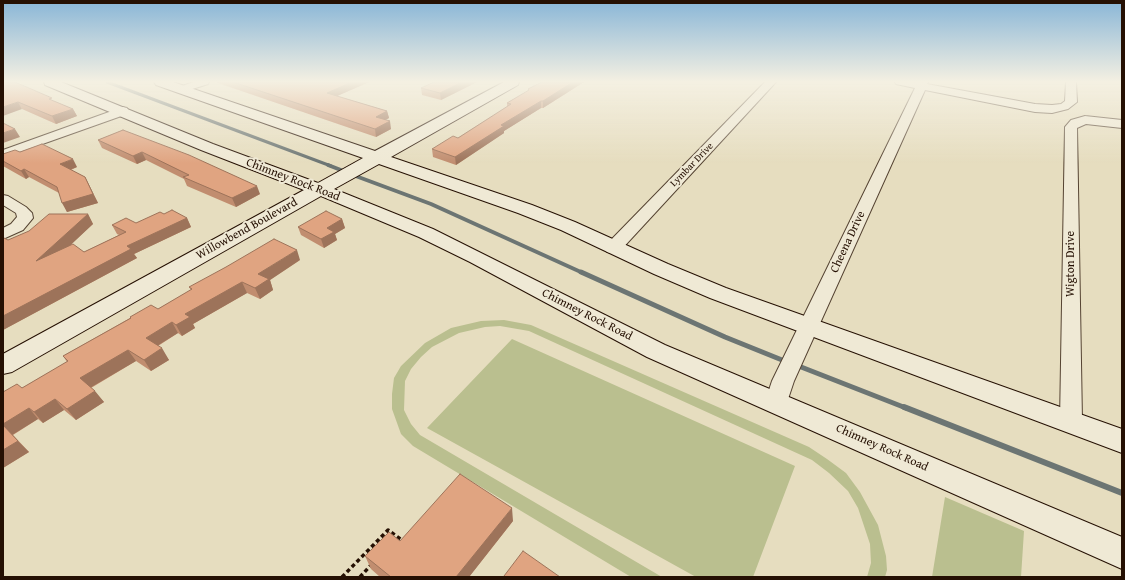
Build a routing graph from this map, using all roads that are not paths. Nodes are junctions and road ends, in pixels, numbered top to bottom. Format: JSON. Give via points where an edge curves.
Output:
{"nodes":[{"id":1,"x":118,"y":109,"type":"edge"},
{"id":2,"x":235,"y":109,"type":"edge"},
{"id":3,"x":464,"y":109,"type":"edge"},
{"id":4,"x":745,"y":109,"type":"edge"},
{"id":5,"x":910,"y":109,"type":"edge"},
{"id":6,"x":123,"y":111,"type":"junction"},
{"id":7,"x":1122,"y":124,"type":"edge"},
{"id":8,"x":3,"y":154,"type":"edge"},
{"id":9,"x":371,"y":161,"type":"junction"},
{"id":10,"x":326,"y":185,"type":"junction"},
{"id":11,"x":3,"y":199,"type":"edge"},
{"id":12,"x":3,"y":234,"type":"edge"},
{"id":13,"x":613,"y":248,"type":"junction"},
{"id":14,"x":804,"y":336,"type":"junction"},
{"id":15,"x":3,"y":365,"type":"edge"},
{"id":16,"x":776,"y":402,"type":"junction"},
{"id":17,"x":1071,"y":422,"type":"junction"},
{"id":18,"x":1122,"y":441,"type":"edge"},
{"id":19,"x":1122,"y":553,"type":"edge"}],
"edges":[{"from":1,"to":6,"type":"main road","name":"Chimney Rock Road"},
{"from":2,"to":9,"type":"main road"},
{"from":3,"to":9,"type":"main road","name":"Willowbend Boulevard"},
{"from":4,"to":13,"type":"street","name":"Lymbar Drive"},
{"from":5,"to":14,"type":"street","name":"Cheena Drive"},
{"from":6,"to":8,"type":"street"},
{"from":6,"to":10,"type":"main road","name":"Chimney Rock Road","via":[[207,147]]},
{"from":7,"to":17,"type":"street","name":"Wigton Drive","via":[[1090,120],[1075,123],[1071,127]]},
{"from":9,"to":10,"type":"main road","name":"Willowbend Boulevard"},
{"from":9,"to":13,"type":"main road","via":[[525,209]]},
{"from":10,"to":15,"type":"main road","name":"Willowbend Boulevard"},
{"from":10,"to":16,"type":"main road","name":"Chimney Rock Road","via":[[477,258],[656,351]]},
{"from":11,"to":12,"type":"street","via":[[21,210],[25,218],[17,227]]},
{"from":13,"to":14,"type":"main road","via":[[718,293]]},
{"from":14,"to":16,"type":"street","name":"Cheena Drive"},
{"from":14,"to":17,"type":"main road"},
{"from":16,"to":19,"type":"main road","name":"Chimney Rock Road"},
{"from":17,"to":18,"type":"main road"}]}
